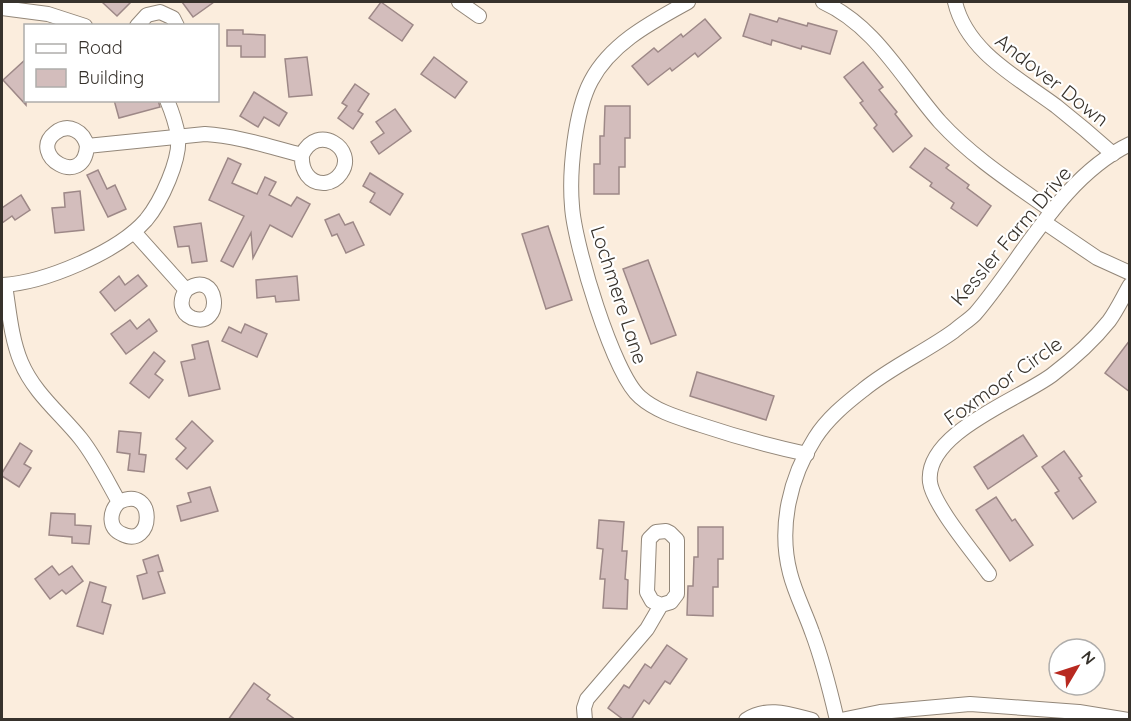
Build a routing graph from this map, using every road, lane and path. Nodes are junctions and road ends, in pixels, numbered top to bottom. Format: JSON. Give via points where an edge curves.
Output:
{"nodes":[{"id":1,"x":459,"y":2,"type":"edge"},
{"id":2,"x":688,"y":2,"type":"edge"},
{"id":3,"x":823,"y":2,"type":"edge"},
{"id":4,"x":956,"y":2,"type":"edge"},
{"id":5,"x":3,"y":6,"type":"edge"},
{"id":6,"x":479,"y":16,"type":"dead end"},
{"id":7,"x":79,"y":24,"type":"edge"},
{"id":8,"x":139,"y":24,"type":"edge"},
{"id":9,"x":176,"y":24,"type":"edge"},
{"id":10,"x":168,"y":102,"type":"edge"},
{"id":11,"x":178,"y":138,"type":"junction"},
{"id":12,"x":1130,"y":144,"type":"edge"},
{"id":13,"x":87,"y":146,"type":"dead end"},
{"id":14,"x":1113,"y":154,"type":"junction"},
{"id":15,"x":302,"y":155,"type":"dead end"},
{"id":16,"x":1048,"y":217,"type":"junction"},
{"id":17,"x":134,"y":232,"type":"junction"},
{"id":18,"x":1130,"y":273,"type":"edge"},
{"id":19,"x":3,"y":285,"type":"edge"},
{"id":20,"x":1130,"y":285,"type":"edge"},
{"id":21,"x":186,"y":290,"type":"dead end"},
{"id":22,"x":807,"y":454,"type":"junction"},
{"id":23,"x":118,"y":502,"type":"dead end"},
{"id":24,"x":989,"y":574,"type":"dead end"},
{"id":25,"x":662,"y":605,"type":"junction"},
{"id":26,"x":585,"y":720,"type":"edge"},
{"id":27,"x":746,"y":720,"type":"edge"},
{"id":28,"x":812,"y":720,"type":"edge"},
{"id":29,"x":839,"y":720,"type":"edge"},
{"id":30,"x":1128,"y":720,"type":"edge"}],
"edges":[{"from":1,"to":6,"type":"street"},
{"from":2,"to":22,"type":"street","name":"Lochmere Lane","via":[[626,40],[590,81],[579,117],[571,190],[578,245],[612,349],[627,382],[639,396],[671,415],[758,444]]},
{"from":3,"to":16,"type":"street","via":[[846,14],[874,39],[942,124]]},
{"from":4,"to":14,"type":"street","name":"Andover Down","via":[[978,46]]},
{"from":5,"to":7,"type":"street"},
{"from":8,"to":9,"type":"street","via":[[147,15],[160,12]]},
{"from":10,"to":11,"type":"street"},
{"from":11,"to":13,"type":"street"},
{"from":11,"to":15,"type":"street","via":[[218,135]]},
{"from":11,"to":17,"type":"street","via":[[163,194]]},
{"from":12,"to":14,"type":"street","name":"Kessler Farm Drive"},
{"from":14,"to":16,"type":"street","name":"Kessler Farm Drive","via":[[1092,170]]},
{"from":16,"to":18,"type":"street","via":[[1097,258]]},
{"from":16,"to":22,"type":"street","name":"Kessler Farm Drive","via":[[973,316],[864,388],[834,414]]},
{"from":17,"to":19,"type":"street","via":[[57,273]]},
{"from":17,"to":21,"type":"street"},
{"from":19,"to":23,"type":"street","via":[[21,362],[43,398],[91,452]]},
{"from":20,"to":24,"type":"street","name":"Foxmoor Circle","via":[[1110,319],[1072,358],[1051,376],[954,436],[931,465],[930,483],[938,499]]},
{"from":22,"to":29,"type":"street","name":"Kessler Farm Drive","via":[[790,496],[786,554]]},
{"from":25,"to":25,"type":"street","via":[[677,594],[678,545],[670,533],[661,531],[652,535],[648,543],[647,592],[652,601]]},
{"from":25,"to":26,"type":"street","via":[[647,629],[587,699]]},
{"from":27,"to":28,"type":"street","via":[[766,711]]},
{"from":29,"to":30,"type":"street","via":[[970,704],[1069,711]]}]}
